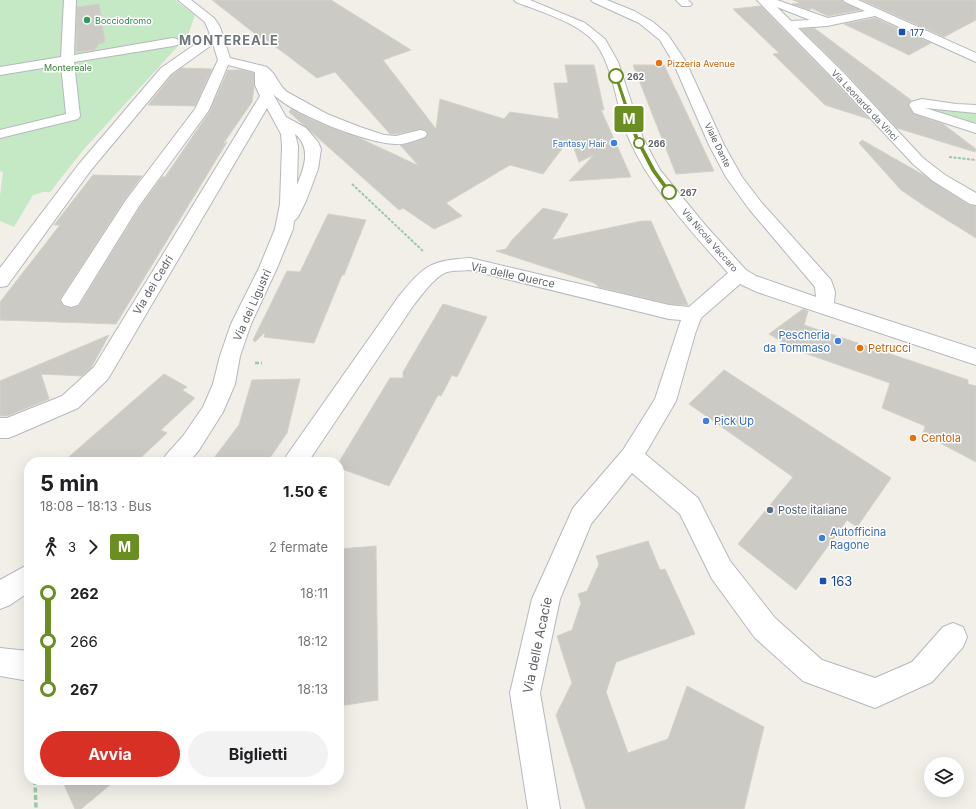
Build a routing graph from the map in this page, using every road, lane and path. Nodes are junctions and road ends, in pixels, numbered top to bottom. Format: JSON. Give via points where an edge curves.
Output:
{"nodes":[{"id":1,"x":70,"y":0,"type":"edge"},
{"id":2,"x":184,"y":0,"type":"edge"},
{"id":3,"x":520,"y":0,"type":"edge"},
{"id":4,"x":597,"y":0,"type":"edge"},
{"id":5,"x":763,"y":0,"type":"edge"},
{"id":6,"x":766,"y":0,"type":"edge"},
{"id":7,"x":849,"y":0,"type":"edge"},
{"id":8,"x":874,"y":13,"type":"junction"},
{"id":9,"x":827,"y":22,"type":"junction"},
{"id":10,"x":788,"y":25,"type":"junction"},
{"id":11,"x":216,"y":36,"type":"junction"},
{"id":12,"x":173,"y":42,"type":"dead end"},
{"id":13,"x":976,"y":58,"type":"edge"},
{"id":14,"x":67,"y":60,"type":"junction"},
{"id":15,"x":224,"y":60,"type":"junction"},
{"id":16,"x":262,"y":70,"type":"junction"},
{"id":17,"x":0,"y":72,"type":"edge"},
{"id":18,"x":267,"y":96,"type":"junction"},
{"id":19,"x":976,"y":109,"type":"edge"},
{"id":20,"x":976,"y":129,"type":"edge"},
{"id":21,"x":0,"y":134,"type":"edge"},
{"id":22,"x":420,"y":134,"type":"dead end"},
{"id":23,"x":352,"y":184,"type":"dead end"},
{"id":24,"x":976,"y":200,"type":"edge"},
{"id":25,"x":427,"y":255,"type":"dead end"},
{"id":26,"x":739,"y":274,"type":"junction"},
{"id":27,"x":0,"y":281,"type":"edge"},
{"id":28,"x":71,"y":300,"type":"dead end"},
{"id":29,"x":824,"y":306,"type":"junction"},
{"id":30,"x":693,"y":314,"type":"junction"},
{"id":31,"x":976,"y":357,"type":"edge"},
{"id":32,"x":0,"y":428,"type":"edge"},
{"id":33,"x":178,"y":457,"type":"edge"},
{"id":34,"x":298,"y":457,"type":"edge"},
{"id":35,"x":632,"y":457,"type":"junction"},
{"id":36,"x":24,"y":580,"type":"edge"},
{"id":37,"x":0,"y":595,"type":"edge"},
{"id":38,"x":953,"y":638,"type":"dead end"},
{"id":39,"x":0,"y":662,"type":"edge"},
{"id":40,"x":24,"y":665,"type":"edge"},
{"id":41,"x":35,"y":785,"type":"edge"},
{"id":42,"x":36,"y":809,"type":"edge"},
{"id":43,"x":544,"y":809,"type":"edge"}],
"edges":[{"from":1,"to":14,"type":"street"},
{"from":2,"to":11,"type":"street","via":[[210,20]]},
{"from":3,"to":26,"type":"street","name":"Via Nicola Vaccaro","via":[[581,25],[601,42],[612,62],[636,138],[653,171]]},
{"from":4,"to":29,"type":"street","name":"Viale Dante","via":[[650,25],[677,55],[734,177],[773,229],[824,285]]},
{"from":5,"to":10,"type":"street","name":"Via Leonardo da Vinci"},
{"from":6,"to":9,"type":"street"},
{"from":7,"to":8,"type":"street"},
{"from":8,"to":9,"type":"street"},
{"from":8,"to":13,"type":"street"},
{"from":9,"to":10,"type":"street"},
{"from":10,"to":24,"type":"street","name":"Via Leonardo da Vinci","via":[[918,161],[939,178]]},
{"from":11,"to":15,"type":"street"},
{"from":11,"to":27,"type":"street","via":[[166,71],[81,172]]},
{"from":12,"to":14,"type":"street"},
{"from":14,"to":17,"type":"street"},
{"from":14,"to":21,"type":"street","via":[[73,116]]},
{"from":15,"to":16,"type":"street"},
{"from":15,"to":28,"type":"street","via":[[202,110],[132,204]]},
{"from":16,"to":18,"type":"street","via":[[262,86]]},
{"from":16,"to":22,"type":"street","via":[[268,75],[274,88],[326,118],[376,138],[398,140]]},
{"from":18,"to":32,"type":"street","name":"Via dei Cedri","via":[[101,373],[70,402],[8,428]]},
{"from":18,"to":33,"type":"street","name":"Via dei Ligustri","via":[[290,146],[288,204],[284,229],[241,324],[224,384],[212,412]]},
{"from":19,"to":20,"type":"street","via":[[922,103],[916,105],[925,113]]},
{"from":23,"to":25,"type":"path"},
{"from":26,"to":29,"type":"street","name":"Via Nicola Vaccaro","via":[[764,287]]},
{"from":26,"to":30,"type":"street"},
{"from":29,"to":31,"type":"street","name":"Via Nicola Vaccaro"},
{"from":30,"to":34,"type":"street","name":"Via delle Querce","via":[[669,312],[470,264],[444,266],[434,270],[406,301]]},
{"from":30,"to":35,"type":"street","name":"Via delle Acacie","via":[[665,401]]},
{"from":35,"to":38,"type":"street","via":[[689,506],[721,570],[760,622],[813,671],[875,693],[922,672]]},
{"from":35,"to":43,"type":"street","name":"Via delle Acacie","via":[[582,516],[546,599],[525,693]]},
{"from":36,"to":37,"type":"street"},
{"from":39,"to":40,"type":"street"},
{"from":41,"to":42,"type":"path"}]}
